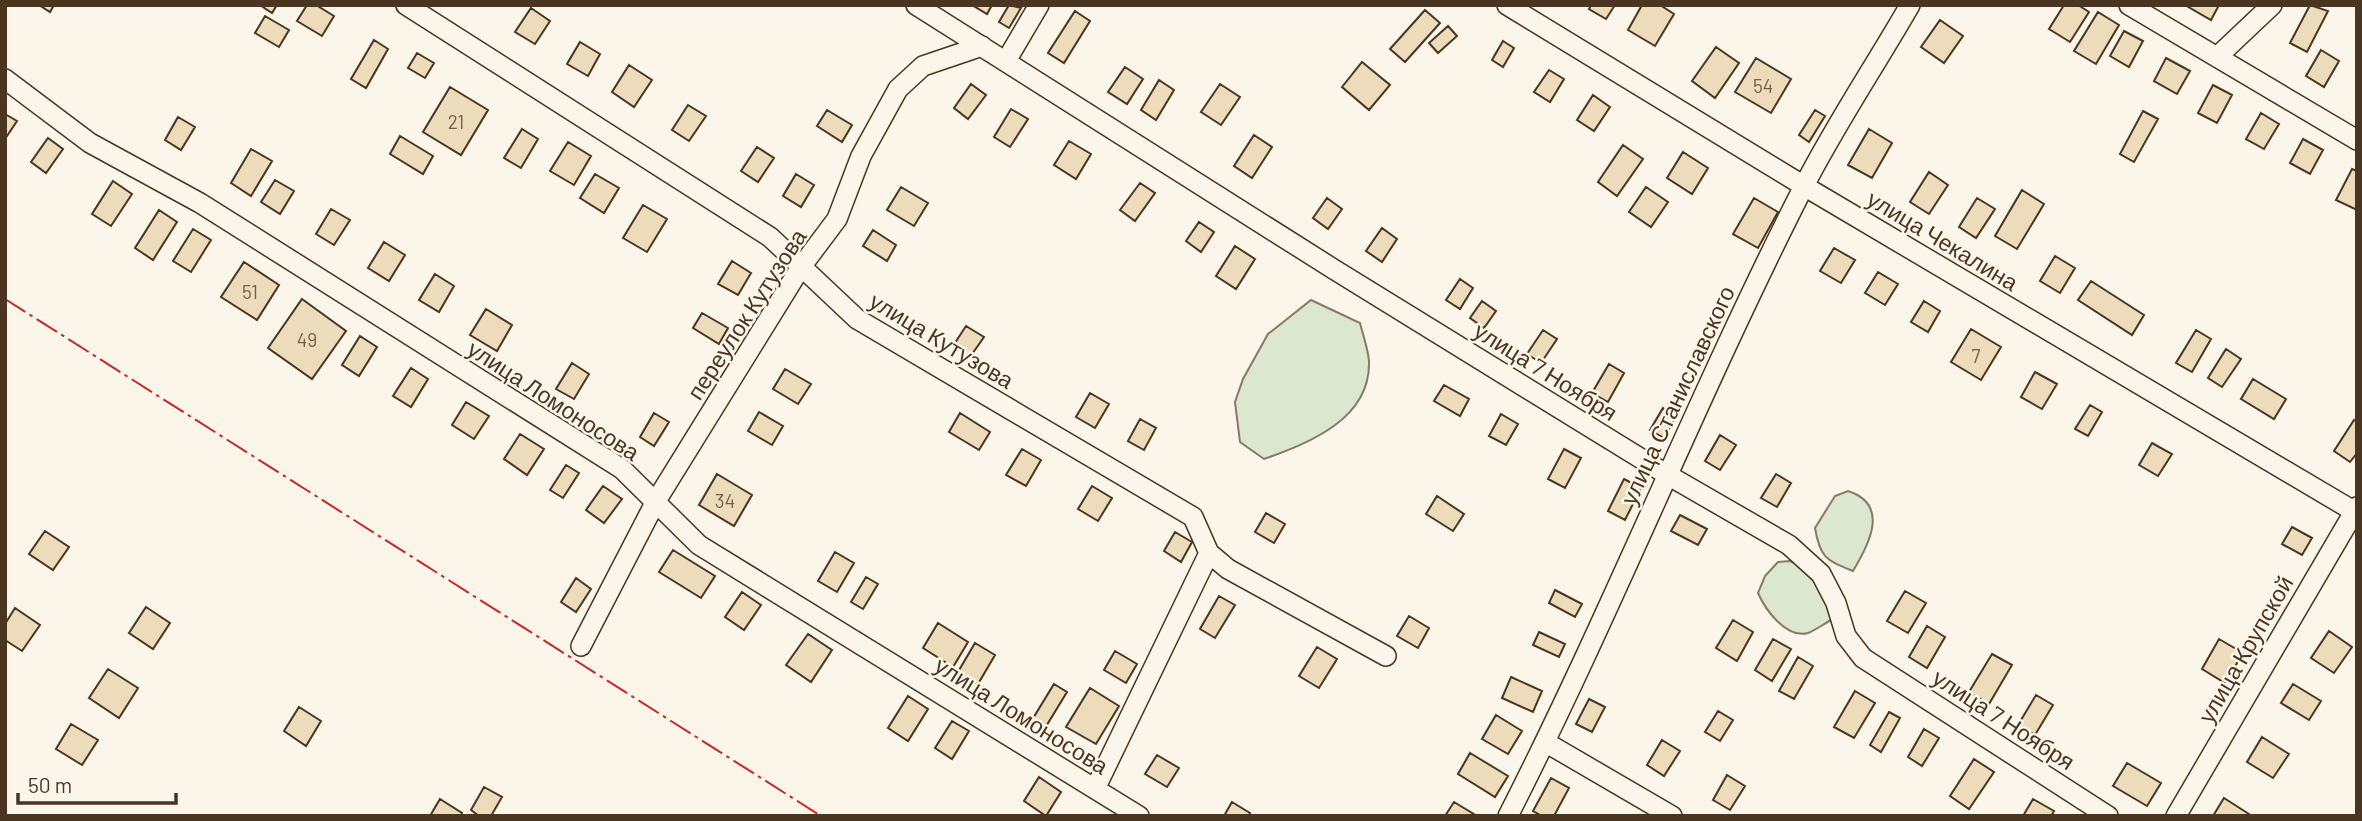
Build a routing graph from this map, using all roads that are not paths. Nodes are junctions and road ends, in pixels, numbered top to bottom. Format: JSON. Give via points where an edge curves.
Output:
{"nodes":[{"id":1,"x":406,"y":5,"type":"edge"},
{"id":2,"x":916,"y":5,"type":"edge"},
{"id":3,"x":1038,"y":5,"type":"edge"},
{"id":4,"x":1507,"y":5,"type":"edge"},
{"id":5,"x":1910,"y":5,"type":"edge"},
{"id":6,"x":2129,"y":5,"type":"edge"},
{"id":7,"x":2272,"y":5,"type":"edge"},
{"id":8,"x":982,"y":46,"type":"junction"},
{"id":9,"x":2217,"y":57,"type":"junction"},
{"id":10,"x":1006,"y":61,"type":"junction"},
{"id":11,"x":5,"y":79,"type":"edge"},
{"id":12,"x":2357,"y":139,"type":"edge"},
{"id":13,"x":1804,"y":186,"type":"junction"},
{"id":14,"x":801,"y":267,"type":"junction"},
{"id":15,"x":1666,"y":474,"type":"junction"},
{"id":16,"x":656,"y":501,"type":"junction"},
{"id":17,"x":2356,"y":510,"type":"edge"},
{"id":18,"x":1209,"y":553,"type":"junction"},
{"id":19,"x":580,"y":646,"type":"dead end"},
{"id":20,"x":1386,"y":656,"type":"dead end"},
{"id":21,"x":1545,"y":742,"type":"junction"},
{"id":22,"x":1095,"y":789,"type":"junction"},
{"id":23,"x":1139,"y":816,"type":"edge"},
{"id":24,"x":1508,"y":816,"type":"edge"},
{"id":25,"x":1672,"y":816,"type":"edge"},
{"id":26,"x":2108,"y":816,"type":"edge"},
{"id":27,"x":2176,"y":816,"type":"edge"}],
"edges":[{"from":1,"to":14,"type":"street","name":"улица Кутузова","via":[[770,237]]},
{"from":2,"to":8,"type":"street","name":"улица 7 Ноября"},
{"from":3,"to":10,"type":"street"},
{"from":4,"to":13,"type":"street","name":"улица Чекалина"},
{"from":5,"to":13,"type":"street","name":"улица Станиславского"},
{"from":6,"to":9,"type":"street"},
{"from":7,"to":9,"type":"street"},
{"from":8,"to":10,"type":"street","name":"улица 7 Ноября"},
{"from":8,"to":14,"type":"street","name":"переулок Кутузова","via":[[923,66],[898,89],[862,156],[837,219]]},
{"from":9,"to":12,"type":"street"},
{"from":10,"to":15,"type":"street","name":"улица 7 Ноября"},
{"from":11,"to":16,"type":"street","name":"улица Ломоносова","via":[[90,143],[200,203],[622,469]]},
{"from":13,"to":15,"type":"street","name":"улица Станиславского"},
{"from":13,"to":17,"type":"street","name":"улица Чекалина"},
{"from":14,"to":16,"type":"street","name":"переулок Кутузова"},
{"from":14,"to":18,"type":"street","name":"улица Кутузова","via":[[857,319],[1193,517]]},
{"from":15,"to":21,"type":"street","name":"улица Станиславского"},
{"from":15,"to":26,"type":"street","name":"улица 7 Ноября","via":[[1789,545],[1821,574],[1846,636],[1863,658]]},
{"from":16,"to":19,"type":"street","name":"переулок Кутузова"},
{"from":16,"to":22,"type":"street","name":"улица Ломоносова","via":[[699,545]]},
{"from":17,"to":27,"type":"street","name":"улица Крупской"},
{"from":18,"to":20,"type":"street","name":"улица Кутузова","via":[[1228,569]]},
{"from":18,"to":22,"type":"street"},
{"from":21,"to":24,"type":"street","name":"улица Станиславского"},
{"from":21,"to":25,"type":"street"},
{"from":22,"to":23,"type":"street","name":"улица Ломоносова"}]}
